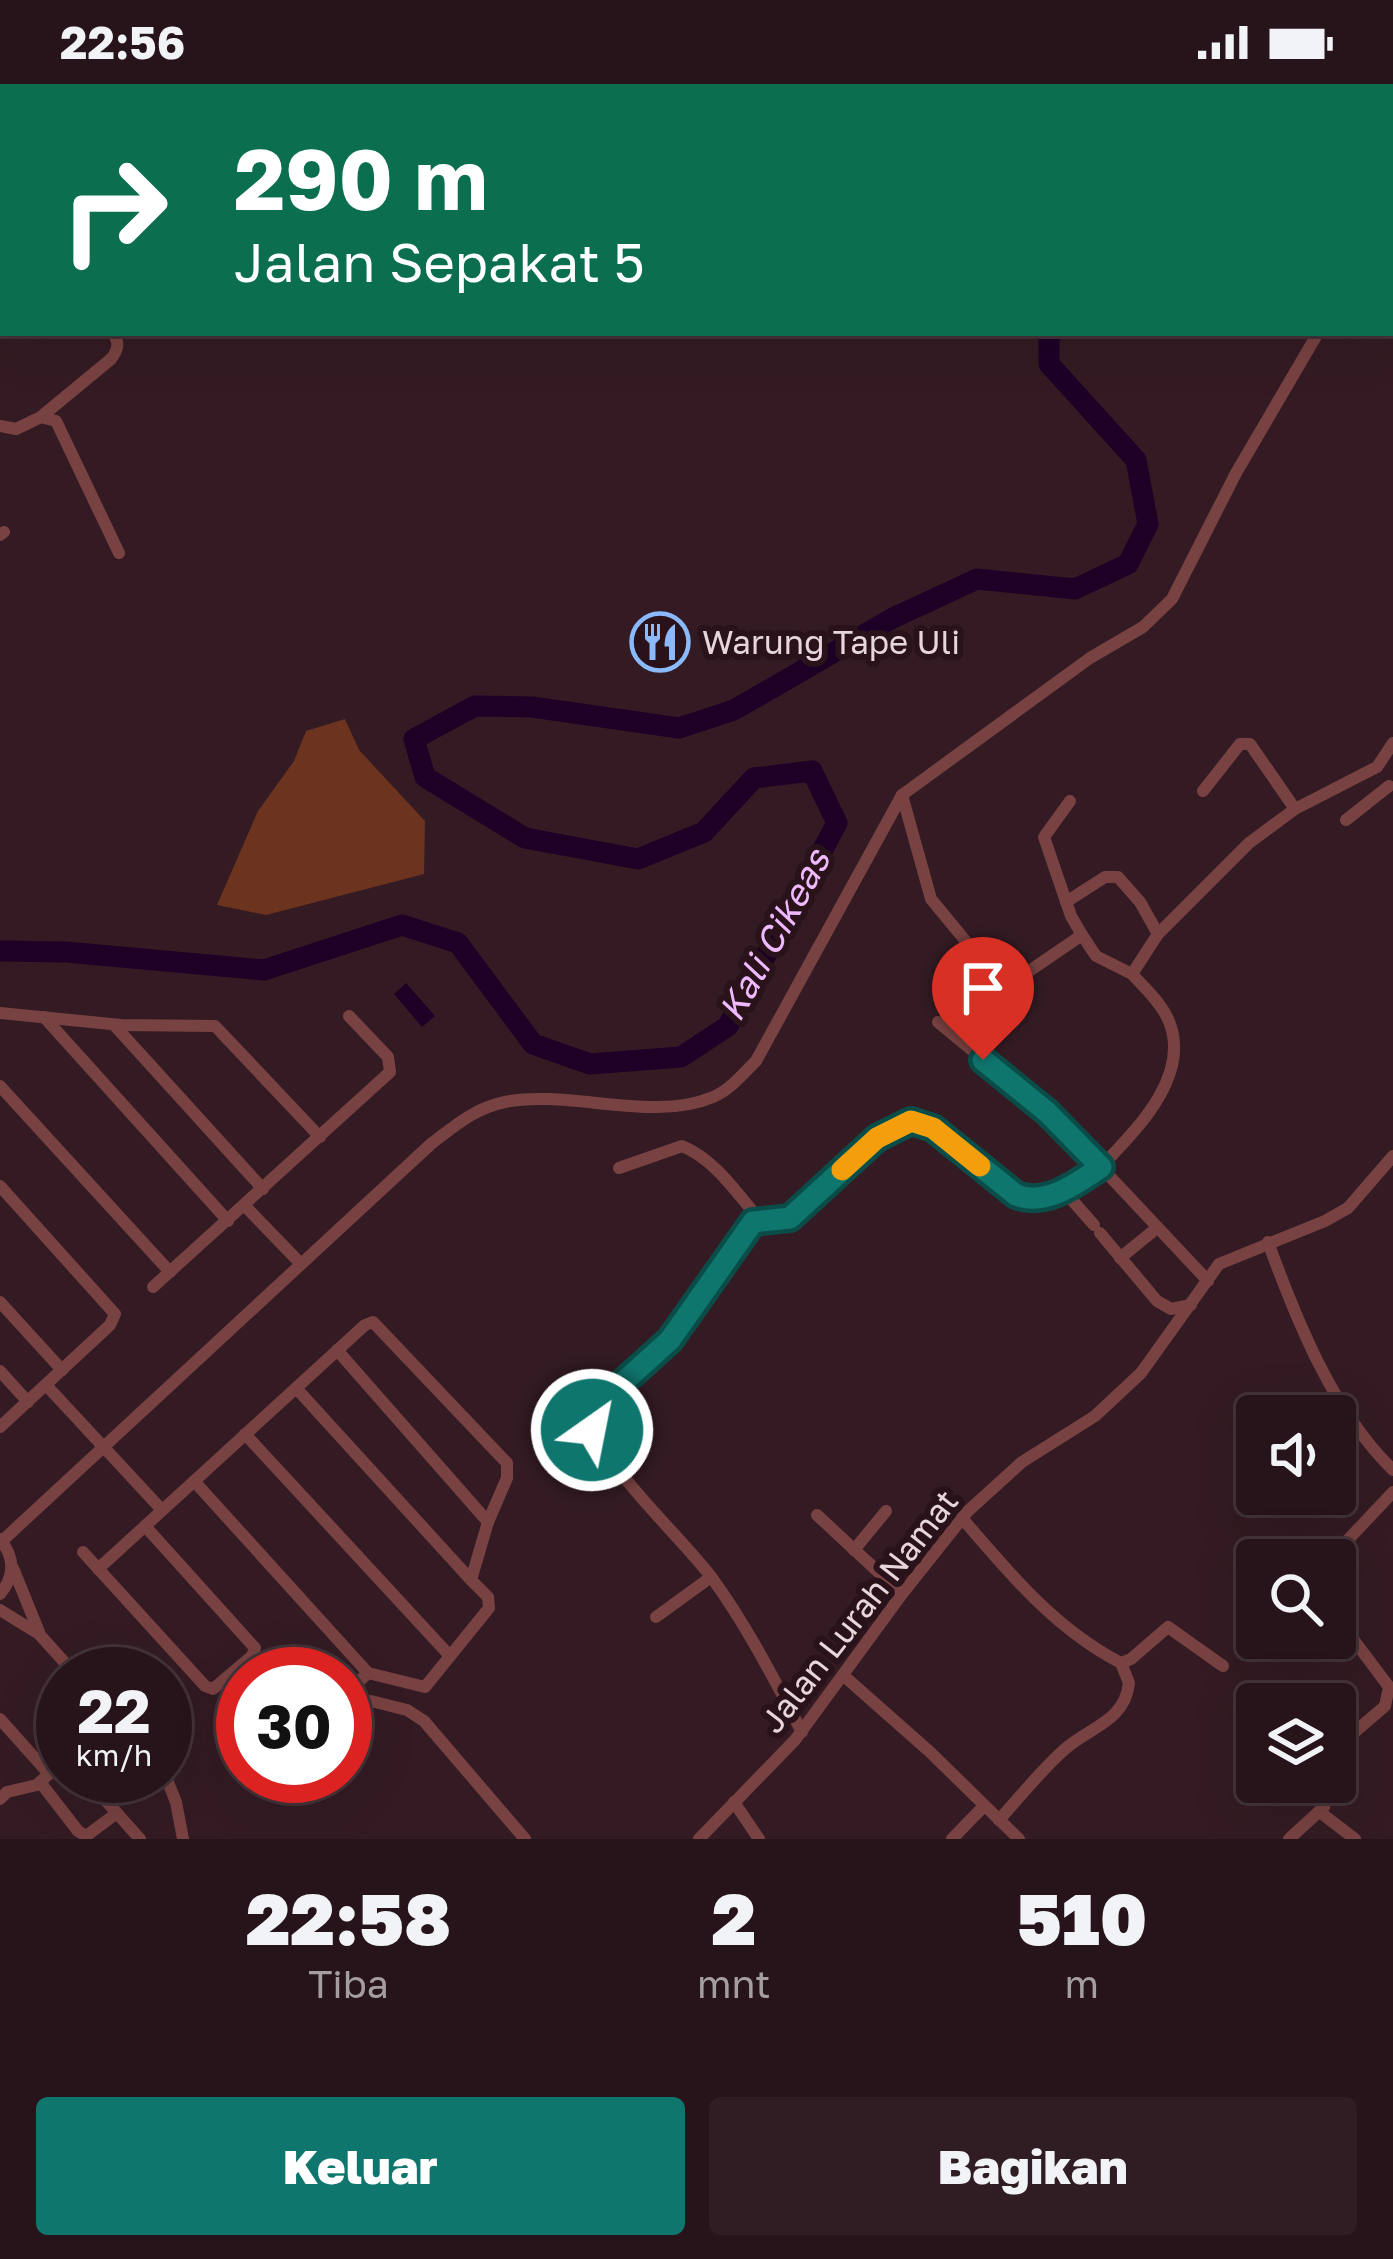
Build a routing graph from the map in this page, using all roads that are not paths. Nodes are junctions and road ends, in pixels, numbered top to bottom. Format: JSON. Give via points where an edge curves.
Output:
{"nodes":[{"id":1,"x":115,"y":336,"type":"edge"},
{"id":2,"x":1316,"y":336,"type":"edge"},
{"id":3,"x":41,"y":417,"type":"junction"},
{"id":4,"x":0,"y":426,"type":"edge"},
{"id":5,"x":119,"y":553,"type":"dead end"},
{"id":6,"x":1393,"y":743,"type":"edge"},
{"id":7,"x":1377,"y":766,"type":"junction"},
{"id":8,"x":1391,"y":788,"type":"edge"},
{"id":9,"x":1203,"y":791,"type":"dead end"},
{"id":10,"x":902,"y":795,"type":"junction"},
{"id":11,"x":1070,"y":801,"type":"dead end"},
{"id":12,"x":1295,"y":809,"type":"junction"},
{"id":13,"x":1346,"y":820,"type":"dead end"},
{"id":14,"x":1066,"y":902,"type":"junction"},
{"id":15,"x":1082,"y":934,"type":"junction"},
{"id":16,"x":1158,"y":934,"type":"junction"},
{"id":17,"x":1132,"y":974,"type":"junction"},
{"id":18,"x":0,"y":1013,"type":"edge"},
{"id":19,"x":350,"y":1016,"type":"dead end"},
{"id":20,"x":44,"y":1017,"type":"junction"},
{"id":21,"x":938,"y":1022,"type":"dead end"},
{"id":22,"x":114,"y":1025,"type":"junction"},
{"id":23,"x":0,"y":1086,"type":"edge"},
{"id":24,"x":320,"y":1137,"type":"junction"},
{"id":25,"x":1393,"y":1156,"type":"edge"},
{"id":26,"x":1101,"y":1167,"type":"junction"},
{"id":27,"x":619,"y":1168,"type":"dead end"},
{"id":28,"x":0,"y":1186,"type":"edge"},
{"id":29,"x":263,"y":1189,"type":"junction"},
{"id":30,"x":1064,"y":1191,"type":"junction"},
{"id":31,"x":245,"y":1206,"type":"junction"},
{"id":32,"x":228,"y":1221,"type":"junction"},
{"id":33,"x":761,"y":1221,"type":"junction"},
{"id":34,"x":1152,"y":1232,"type":"dead end"},
{"id":35,"x":1268,"y":1242,"type":"junction"},
{"id":36,"x":1120,"y":1258,"type":"junction"},
{"id":37,"x":301,"y":1264,"type":"junction"},
{"id":38,"x":170,"y":1272,"type":"junction"},
{"id":39,"x":1208,"y":1281,"type":"junction"},
{"id":40,"x":153,"y":1287,"type":"dead end"},
{"id":41,"x":0,"y":1302,"type":"edge"},
{"id":42,"x":1192,"y":1305,"type":"junction"},
{"id":43,"x":337,"y":1350,"type":"junction"},
{"id":44,"x":62,"y":1370,"type":"junction"},
{"id":45,"x":0,"y":1371,"type":"edge"},
{"id":46,"x":46,"y":1385,"type":"junction"},
{"id":47,"x":296,"y":1388,"type":"junction"},
{"id":48,"x":28,"y":1402,"type":"junction"},
{"id":49,"x":0,"y":1427,"type":"edge"},
{"id":50,"x":245,"y":1434,"type":"junction"},
{"id":51,"x":104,"y":1448,"type":"junction"},
{"id":52,"x":1393,"y":1470,"type":"edge"},
{"id":53,"x":194,"y":1481,"type":"junction"},
{"id":54,"x":1393,"y":1492,"type":"edge"},
{"id":55,"x":162,"y":1510,"type":"junction"},
{"id":56,"x":886,"y":1510,"type":"dead end"},
{"id":57,"x":817,"y":1515,"type":"dead end"},
{"id":58,"x":962,"y":1518,"type":"junction"},
{"id":59,"x":488,"y":1522,"type":"junction"},
{"id":60,"x":145,"y":1526,"type":"junction"},
{"id":61,"x":1349,"y":1539,"type":"edge"},
{"id":62,"x":1,"y":1540,"type":"edge"},
{"id":63,"x":854,"y":1550,"type":"junction"},
{"id":64,"x":83,"y":1552,"type":"dead end"},
{"id":65,"x":13,"y":1568,"type":"junction"},
{"id":66,"x":98,"y":1569,"type":"junction"},
{"id":67,"x":711,"y":1576,"type":"junction"},
{"id":68,"x":471,"y":1580,"type":"junction"},
{"id":69,"x":0,"y":1594,"type":"edge"},
{"id":70,"x":902,"y":1594,"type":"junction"},
{"id":71,"x":0,"y":1610,"type":"edge"},
{"id":72,"x":656,"y":1617,"type":"dead end"},
{"id":73,"x":39,"y":1634,"type":"junction"},
{"id":74,"x":1356,"y":1642,"type":"edge"},
{"id":75,"x":51,"y":1647,"type":"edge"},
{"id":76,"x":254,"y":1647,"type":"edge"},
{"id":77,"x":344,"y":1647,"type":"edge"},
{"id":78,"x":450,"y":1656,"type":"junction"},
{"id":79,"x":1121,"y":1663,"type":"junction"},
{"id":80,"x":1223,"y":1666,"type":"dead end"},
{"id":81,"x":372,"y":1674,"type":"edge"},
{"id":82,"x":844,"y":1676,"type":"junction"},
{"id":83,"x":216,"y":1686,"type":"edge"},
{"id":84,"x":1391,"y":1686,"type":"edge"},
{"id":85,"x":372,"y":1701,"type":"edge"},
{"id":86,"x":1385,"y":1706,"type":"junction"},
{"id":87,"x":0,"y":1719,"type":"edge"},
{"id":88,"x":1393,"y":1719,"type":"edge"},
{"id":89,"x":1356,"y":1731,"type":"edge"},
{"id":90,"x":802,"y":1732,"type":"junction"},
{"id":91,"x":36,"y":1766,"type":"edge"},
{"id":92,"x":36,"y":1781,"type":"edge"},
{"id":93,"x":0,"y":1799,"type":"edge"},
{"id":94,"x":734,"y":1802,"type":"junction"},
{"id":95,"x":61,"y":1803,"type":"edge"},
{"id":96,"x":107,"y":1803,"type":"edge"},
{"id":97,"x":176,"y":1803,"type":"edge"},
{"id":98,"x":1321,"y":1803,"type":"edge"},
{"id":99,"x":984,"y":1806,"type":"junction"},
{"id":100,"x":1322,"y":1813,"type":"junction"},
{"id":101,"x":117,"y":1814,"type":"junction"},
{"id":102,"x":998,"y":1820,"type":"junction"},
{"id":103,"x":1014,"y":1837,"type":"edge"},
{"id":104,"x":140,"y":1839,"type":"edge"},
{"id":105,"x":183,"y":1839,"type":"edge"},
{"id":106,"x":525,"y":1839,"type":"edge"},
{"id":107,"x":699,"y":1839,"type":"edge"},
{"id":108,"x":759,"y":1839,"type":"edge"},
{"id":109,"x":952,"y":1839,"type":"edge"},
{"id":110,"x":1289,"y":1839,"type":"edge"},
{"id":111,"x":1355,"y":1839,"type":"edge"}],
"edges":[{"from":1,"to":3,"type":"street","via":[[111,359]]},
{"from":2,"to":10,"type":"street","via":[[1172,599]]},
{"from":3,"to":4,"type":"street","via":[[16,429]]},
{"from":3,"to":5,"type":"street","via":[[56,421]]},
{"from":6,"to":7,"type":"street"},
{"from":7,"to":8,"type":"street"},
{"from":7,"to":12,"type":"street"},
{"from":8,"to":13,"type":"street"},
{"from":9,"to":12,"type":"street","via":[[1240,744],[1250,745]]},
{"from":10,"to":15,"type":"street","via":[[931,899],[992,973],[1016,980]]},
{"from":10,"to":37,"type":"street","via":[[756,1061],[728,1089],[672,1105],[512,1100],[471,1113]]},
{"from":11,"to":14,"type":"street","via":[[1044,836]]},
{"from":12,"to":16,"type":"street"},
{"from":14,"to":15,"type":"street"},
{"from":14,"to":16,"type":"street","via":[[1118,877]]},
{"from":15,"to":17,"type":"street","via":[[1096,956]]},
{"from":16,"to":17,"type":"street"},
{"from":17,"to":26,"type":"street","via":[[1167,1018],[1175,1059],[1165,1086]]},
{"from":18,"to":20,"type":"street"},
{"from":19,"to":24,"type":"street","via":[[392,1064]]},
{"from":20,"to":22,"type":"street"},
{"from":20,"to":32,"type":"street"},
{"from":21,"to":26,"type":"street"},
{"from":22,"to":24,"type":"street","via":[[222,1030]]},
{"from":22,"to":29,"type":"street"},
{"from":23,"to":38,"type":"street"},
{"from":24,"to":29,"type":"street"},
{"from":25,"to":35,"type":"street","name":"Jalan Lurah Namat","via":[[1348,1208]]},
{"from":26,"to":30,"type":"street"},
{"from":26,"to":39,"type":"street"},
{"from":27,"to":33,"type":"street","via":[[682,1146],[713,1166]]},
{"from":28,"to":44,"type":"street","via":[[115,1312]]},
{"from":29,"to":31,"type":"street"},
{"from":30,"to":33,"type":"street","via":[[1016,1195],[933,1128],[911,1121],[877,1138],[790,1218]]},
{"from":30,"to":36,"type":"street"},
{"from":31,"to":32,"type":"street"},
{"from":31,"to":37,"type":"street"},
{"from":32,"to":38,"type":"street"},
{"from":33,"to":67,"type":"street","via":[[743,1234],[670,1340],[588,1414],[628,1479]]},
{"from":34,"to":36,"type":"street"},
{"from":35,"to":39,"type":"street","name":"Jalan Lurah Namat","via":[[1219,1264]]},
{"from":35,"to":52,"type":"street","via":[[1298,1323],[1352,1419]]},
{"from":36,"to":42,"type":"street","via":[[1164,1306]]},
{"from":37,"to":51,"type":"street"},
{"from":38,"to":40,"type":"street"},
{"from":39,"to":42,"type":"street","name":"Jalan Lurah Namat"},
{"from":41,"to":44,"type":"street"},
{"from":42,"to":58,"type":"street","name":"Jalan Lurah Namat","via":[[1141,1373]]},
{"from":43,"to":47,"type":"street"},
{"from":43,"to":59,"type":"street"},
{"from":43,"to":59,"type":"street","via":[[365,1325],[380,1326],[507,1462]]},
{"from":44,"to":46,"type":"street"},
{"from":45,"to":48,"type":"street"},
{"from":46,"to":48,"type":"street"},
{"from":46,"to":51,"type":"street"},
{"from":47,"to":50,"type":"street"},
{"from":47,"to":68,"type":"street"},
{"from":48,"to":49,"type":"street"},
{"from":50,"to":53,"type":"street"},
{"from":50,"to":78,"type":"street"},
{"from":51,"to":55,"type":"street"},
{"from":51,"to":62,"type":"street"},
{"from":53,"to":55,"type":"street"},
{"from":53,"to":77,"type":"street"},
{"from":54,"to":61,"type":"street"},
{"from":55,"to":60,"type":"street"},
{"from":56,"to":63,"type":"street"},
{"from":57,"to":63,"type":"street"},
{"from":58,"to":70,"type":"street","name":"Jalan Lurah Namat"},
{"from":58,"to":79,"type":"street","via":[[1048,1613]]},
{"from":59,"to":68,"type":"street"},
{"from":60,"to":66,"type":"street"},
{"from":60,"to":76,"type":"street"},
{"from":62,"to":65,"type":"street"},
{"from":63,"to":70,"type":"street"},
{"from":64,"to":66,"type":"street"},
{"from":65,"to":69,"type":"street"},
{"from":65,"to":73,"type":"street"},
{"from":66,"to":83,"type":"street","via":[[206,1686]]},
{"from":67,"to":72,"type":"street"},
{"from":67,"to":90,"type":"street"},
{"from":68,"to":78,"type":"street","via":[[489,1608]]},
{"from":70,"to":82,"type":"street","name":"Jalan Lurah Namat"},
{"from":71,"to":73,"type":"street"},
{"from":73,"to":75,"type":"street"},
{"from":74,"to":84,"type":"street"},
{"from":78,"to":81,"type":"street","via":[[425,1688]]},
{"from":79,"to":80,"type":"street","via":[[1168,1627]]},
{"from":79,"to":102,"type":"street","via":[[1129,1682],[1118,1711],[1067,1747]]},
{"from":82,"to":90,"type":"street","name":"Jalan Lurah Namat"},
{"from":82,"to":99,"type":"street"},
{"from":84,"to":86,"type":"street"},
{"from":85,"to":106,"type":"street","via":[[417,1715]]},
{"from":86,"to":88,"type":"street"},
{"from":86,"to":89,"type":"street"},
{"from":87,"to":91,"type":"street"},
{"from":90,"to":94,"type":"street","name":"Jalan Lurah Namat"},
{"from":92,"to":93,"type":"street"},
{"from":94,"to":107,"type":"street","name":"Jalan Lurah Namat"},
{"from":94,"to":108,"type":"street"},
{"from":95,"to":101,"type":"street","via":[[86,1835]]},
{"from":96,"to":101,"type":"street"},
{"from":97,"to":105,"type":"street"},
{"from":98,"to":100,"type":"street"},
{"from":99,"to":102,"type":"street"},
{"from":99,"to":109,"type":"street"},
{"from":100,"to":110,"type":"street"},
{"from":100,"to":111,"type":"street"},
{"from":101,"to":104,"type":"street"},
{"from":102,"to":103,"type":"street"}]}
